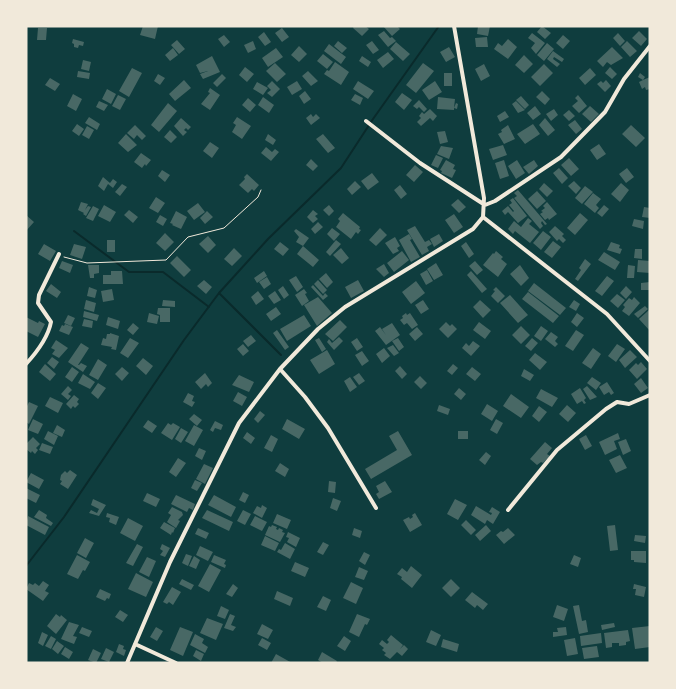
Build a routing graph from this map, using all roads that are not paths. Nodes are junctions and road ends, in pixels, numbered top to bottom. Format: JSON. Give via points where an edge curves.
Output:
{"nodes":[{"id":1,"x":454,"y":26,"type":"edge"},
{"id":2,"x":650,"y":46,"type":"edge"},
{"id":3,"x":367,"y":122,"type":"dead end"},
{"id":4,"x":484,"y":205,"type":"junction"},
{"id":5,"x":483,"y":217,"type":"junction"},
{"id":6,"x":59,"y":254,"type":"road end"},
{"id":7,"x":650,"y":361,"type":"edge"},
{"id":8,"x":26,"y":364,"type":"edge"},
{"id":9,"x":280,"y":370,"type":"junction"},
{"id":10,"x":650,"y":395,"type":"edge"},
{"id":11,"x":376,"y":508,"type":"dead end"},
{"id":12,"x":508,"y":510,"type":"dead end"},
{"id":13,"x":135,"y":644,"type":"junction"},
{"id":14,"x":127,"y":663,"type":"edge"},
{"id":15,"x":176,"y":663,"type":"edge"}],
"edges":[{"from":1,"to":4,"type":"street"},
{"from":2,"to":4,"type":"street","via":[[624,79],[605,112],[561,157]]},
{"from":3,"to":4,"type":"street","via":[[420,163]]},
{"from":4,"to":5,"type":"street"},
{"from":5,"to":7,"type":"street","via":[[607,314]]},
{"from":5,"to":9,"type":"street","via":[[473,228],[345,307],[318,329]]},
{"from":6,"to":8,"type":"street","via":[[38,303],[51,322],[50,329]]},
{"from":9,"to":11,"type":"street","via":[[328,428]]},
{"from":9,"to":13,"type":"street","via":[[239,423],[170,562]]},
{"from":10,"to":12,"type":"street","via":[[629,404],[617,402],[606,409],[557,450]]},
{"from":13,"to":14,"type":"street"},
{"from":13,"to":15,"type":"street"}]}
